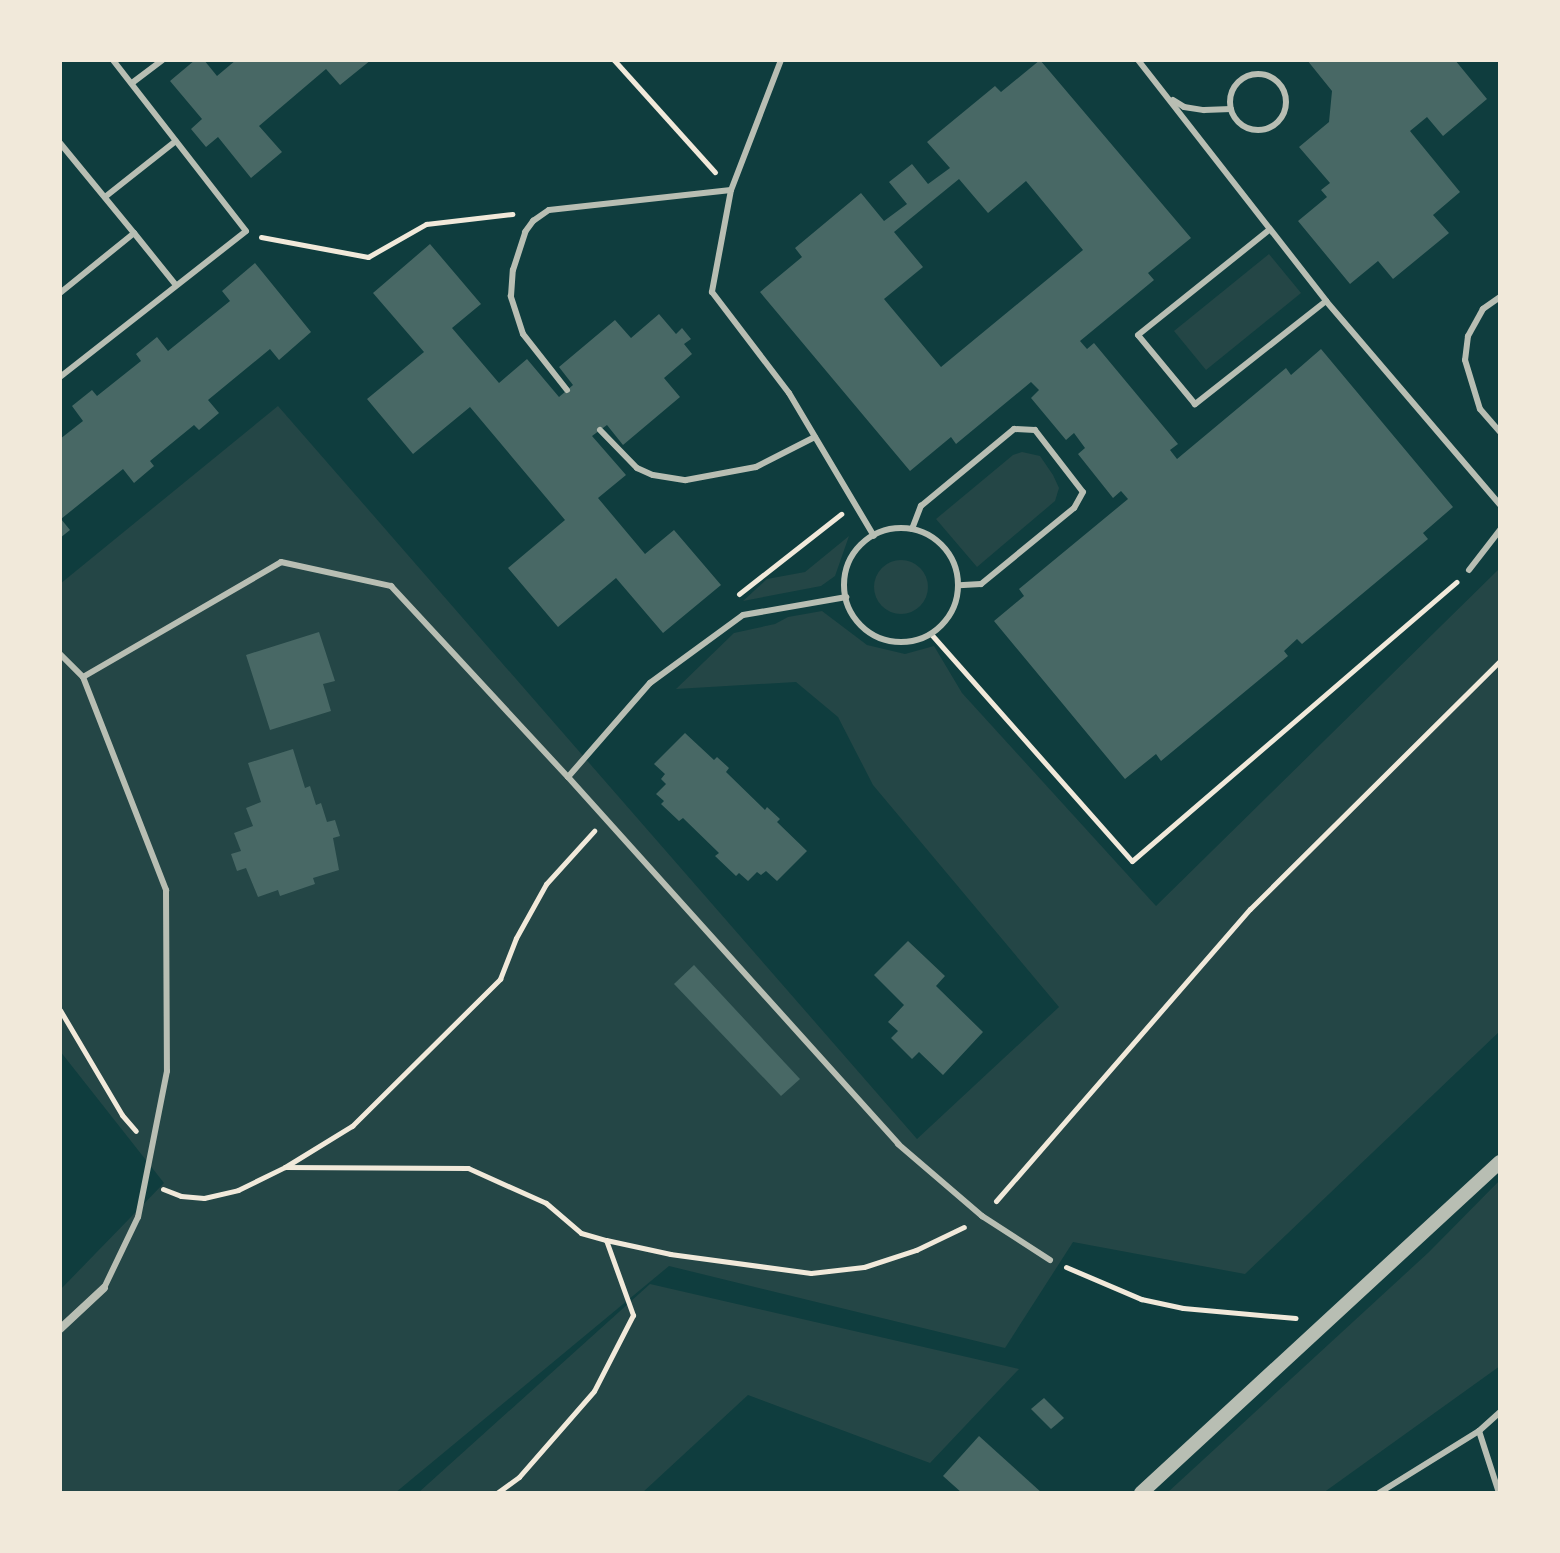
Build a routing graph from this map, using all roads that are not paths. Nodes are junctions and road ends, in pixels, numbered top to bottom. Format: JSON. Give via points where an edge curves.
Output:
{"nodes":[{"id":1,"x":113,"y":60,"type":"edge"},
{"id":2,"x":162,"y":60,"type":"edge"},
{"id":3,"x":781,"y":60,"type":"edge"},
{"id":4,"x":1138,"y":60,"type":"edge"},
{"id":5,"x":132,"y":83,"type":"junction"},
{"id":6,"x":1169,"y":98,"type":"junction"},
{"id":7,"x":1231,"y":109,"type":"junction"},
{"id":8,"x":176,"y":141,"type":"junction"},
{"id":9,"x":60,"y":143,"type":"edge"},
{"id":10,"x":731,"y":190,"type":"junction"},
{"id":11,"x":105,"y":197,"type":"junction"},
{"id":12,"x":1269,"y":230,"type":"junction"},
{"id":13,"x":134,"y":233,"type":"junction"},
{"id":14,"x":175,"y":284,"type":"junction"},
{"id":15,"x":60,"y":293,"type":"edge"},
{"id":16,"x":1500,"y":297,"type":"edge"},
{"id":17,"x":1326,"y":301,"type":"junction"},
{"id":18,"x":60,"y":377,"type":"edge"},
{"id":19,"x":567,"y":390,"type":"dead end"},
{"id":20,"x":600,"y":430,"type":"dead end"},
{"id":21,"x":1500,"y":432,"type":"edge"},
{"id":22,"x":815,"y":437,"type":"junction"},
{"id":23,"x":1500,"y":505,"type":"edge"},
{"id":24,"x":912,"y":529,"type":"junction"},
{"id":25,"x":1500,"y":530,"type":"edge"},
{"id":26,"x":874,"y":536,"type":"junction"},
{"id":27,"x":1469,"y":570,"type":"road end"},
{"id":28,"x":959,"y":585,"type":"junction"},
{"id":29,"x":846,"y":597,"type":"junction"},
{"id":30,"x":60,"y":654,"type":"edge"},
{"id":31,"x":83,"y":677,"type":"junction"},
{"id":32,"x":568,"y":777,"type":"junction"},
{"id":33,"x":1500,"y":1162,"type":"edge"},
{"id":34,"x":1050,"y":1260,"type":"road end"},
{"id":35,"x":104,"y":1288,"type":"joint"},
{"id":36,"x":60,"y":1329,"type":"edge"},
{"id":37,"x":1500,"y":1412,"type":"edge"},
{"id":38,"x":1479,"y":1431,"type":"junction"},
{"id":39,"x":1141,"y":1493,"type":"edge"},
{"id":40,"x":1379,"y":1493,"type":"edge"},
{"id":41,"x":1499,"y":1493,"type":"edge"}],
"edges":[{"from":1,"to":5,"type":"lane"},
{"from":2,"to":5,"type":"lane"},
{"from":3,"to":10,"type":"lane"},
{"from":4,"to":6,"type":"lane"},
{"from":5,"to":8,"type":"lane"},
{"from":6,"to":7,"type":"lane","via":[[1184,107]]},
{"from":6,"to":12,"type":"lane"},
{"from":7,"to":7,"type":"lane","via":[[1235,119],[1259,131],[1284,115],[1285,93],[1267,76],[1252,75],[1232,91]]},
{"from":8,"to":11,"type":"lane"},
{"from":8,"to":14,"type":"lane","via":[[246,231]]},
{"from":9,"to":11,"type":"lane"},
{"from":10,"to":19,"type":"lane","via":[[549,210],[525,232],[511,296],[523,334]]},
{"from":10,"to":22,"type":"lane","via":[[712,292],[789,393]]},
{"from":11,"to":13,"type":"lane"},
{"from":12,"to":17,"type":"lane"},
{"from":12,"to":17,"type":"lane","via":[[1138,335],[1195,404]]},
{"from":13,"to":14,"type":"lane"},
{"from":13,"to":15,"type":"lane"},
{"from":14,"to":18,"type":"lane"},
{"from":16,"to":21,"type":"lane","via":[[1483,309],[1468,336],[1465,360],[1480,409]]},
{"from":17,"to":23,"type":"lane"},
{"from":20,"to":22,"type":"lane","via":[[637,468],[686,480],[756,467]]},
{"from":22,"to":26,"type":"lane"},
{"from":24,"to":26,"type":"lane"},
{"from":24,"to":28,"type":"lane","via":[[945,549]]},
{"from":24,"to":28,"type":"lane","via":[[921,506],[1014,429],[1035,430],[1083,492],[1074,508],[981,584]]},
{"from":25,"to":27,"type":"lane"},
{"from":26,"to":29,"type":"lane","via":[[849,562]]},
{"from":28,"to":29,"type":"lane","via":[[946,621],[931,634],[905,642],[879,638],[852,614]]},
{"from":29,"to":32,"type":"lane","via":[[743,615],[650,683]]},
{"from":30,"to":31,"type":"lane"},
{"from":31,"to":32,"type":"lane","via":[[281,562],[391,586]]},
{"from":31,"to":35,"type":"lane","via":[[166,890],[167,1071],[138,1217]]},
{"from":32,"to":34,"type":"lane","via":[[898,1144],[982,1216]]},
{"from":33,"to":39,"type":"street"},
{"from":35,"to":36,"type":"street"},
{"from":37,"to":38,"type":"lane"},
{"from":38,"to":40,"type":"lane"},
{"from":38,"to":41,"type":"lane"}]}
